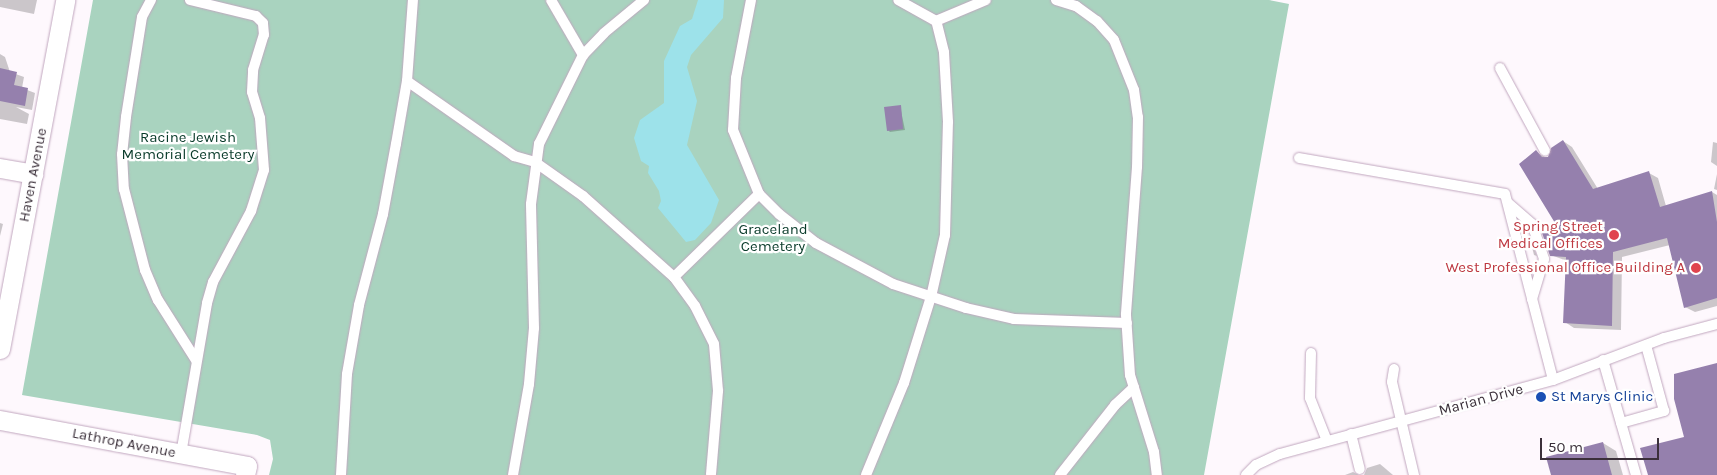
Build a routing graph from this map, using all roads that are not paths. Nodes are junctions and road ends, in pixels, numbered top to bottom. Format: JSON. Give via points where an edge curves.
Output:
{"nodes":[{"id":1,"x":66,"y":0,"type":"edge"},
{"id":2,"x":151,"y":0,"type":"edge"},
{"id":3,"x":190,"y":0,"type":"edge"},
{"id":4,"x":413,"y":0,"type":"edge"},
{"id":5,"x":551,"y":0,"type":"edge"},
{"id":6,"x":644,"y":0,"type":"edge"},
{"id":7,"x":751,"y":0,"type":"edge"},
{"id":8,"x":898,"y":0,"type":"edge"},
{"id":9,"x":986,"y":0,"type":"edge"},
{"id":10,"x":1056,"y":0,"type":"edge"},
{"id":11,"x":936,"y":22,"type":"junction"},
{"id":12,"x":583,"y":55,"type":"junction"},
{"id":13,"x":1500,"y":68,"type":"dead end"},
{"id":14,"x":407,"y":81,"type":"junction"},
{"id":15,"x":1546,"y":151,"type":"dead end"},
{"id":16,"x":1299,"y":158,"type":"dead end"},
{"id":17,"x":535,"y":162,"type":"junction"},
{"id":18,"x":0,"y":168,"type":"edge"},
{"id":19,"x":33,"y":174,"type":"junction"},
{"id":20,"x":759,"y":194,"type":"junction"},
{"id":21,"x":1508,"y":202,"type":"junction"},
{"id":22,"x":674,"y":277,"type":"junction"},
{"id":23,"x":931,"y":297,"type":"junction"},
{"id":24,"x":1532,"y":299,"type":"junction"},
{"id":25,"x":1126,"y":323,"type":"junction"},
{"id":26,"x":1717,"y":324,"type":"edge"},
{"id":27,"x":1646,"y":345,"type":"junction"},
{"id":28,"x":0,"y":349,"type":"edge"},
{"id":29,"x":1311,"y":353,"type":"dead end"},
{"id":30,"x":196,"y":360,"type":"junction"},
{"id":31,"x":1603,"y":360,"type":"junction"},
{"id":32,"x":1394,"y":369,"type":"dead end"},
{"id":33,"x":1553,"y":380,"type":"junction"},
{"id":34,"x":1134,"y":387,"type":"junction"},
{"id":35,"x":0,"y":420,"type":"edge"},
{"id":36,"x":1400,"y":421,"type":"junction"},
{"id":37,"x":1621,"y":423,"type":"junction"},
{"id":38,"x":1351,"y":434,"type":"junction"},
{"id":39,"x":1327,"y":441,"type":"junction"},
{"id":40,"x":182,"y":454,"type":"junction"},
{"id":41,"x":1360,"y":469,"type":"dead end"},
{"id":42,"x":246,"y":471,"type":"edge"},
{"id":43,"x":341,"y":475,"type":"edge"},
{"id":44,"x":513,"y":475,"type":"edge"},
{"id":45,"x":711,"y":475,"type":"edge"},
{"id":46,"x":866,"y":475,"type":"edge"},
{"id":47,"x":1060,"y":475,"type":"edge"},
{"id":48,"x":1157,"y":475,"type":"edge"},
{"id":49,"x":1246,"y":475,"type":"edge"},
{"id":50,"x":1414,"y":475,"type":"edge"},
{"id":51,"x":1636,"y":475,"type":"edge"}],
"edges":[{"from":1,"to":19,"type":"street","name":"Haven Avenue"},
{"from":2,"to":30,"type":"lane","via":[[142,17],[126,117],[122,154],[124,189],[145,270],[158,300]]},
{"from":3,"to":30,"type":"lane","via":[[256,16],[263,23],[264,35],[253,70],[252,92],[260,118],[264,170],[251,211],[213,282]]},
{"from":4,"to":14,"type":"lane"},
{"from":5,"to":12,"type":"lane"},
{"from":6,"to":12,"type":"lane"},
{"from":7,"to":20,"type":"lane","via":[[736,78],[734,130]]},
{"from":8,"to":11,"type":"lane"},
{"from":9,"to":11,"type":"lane"},
{"from":10,"to":25,"type":"lane","via":[[1076,6],[1114,40],[1134,90],[1138,117],[1137,167]]},
{"from":11,"to":23,"type":"lane","via":[[944,52],[948,165],[946,235]]},
{"from":12,"to":17,"type":"lane","via":[[539,144]]},
{"from":13,"to":15,"type":"lane"},
{"from":14,"to":17,"type":"lane","via":[[514,156]]},
{"from":14,"to":43,"type":"lane","via":[[383,214],[359,305],[347,374]]},
{"from":16,"to":21,"type":"lane","via":[[1505,194]]},
{"from":17,"to":22,"type":"lane","via":[[590,202]]},
{"from":17,"to":44,"type":"lane","via":[[531,204],[534,328],[529,384]]},
{"from":18,"to":19,"type":"street"},
{"from":19,"to":28,"type":"street","name":"Haven Avenue"},
{"from":20,"to":22,"type":"lane"},
{"from":20,"to":23,"type":"lane","via":[[816,243],[893,284]]},
{"from":21,"to":24,"type":"lane"},
{"from":21,"to":24,"type":"lane","via":[[1532,224],[1544,259]]},
{"from":22,"to":45,"type":"lane","via":[[696,306],[714,344],[718,391]]},
{"from":23,"to":25,"type":"lane","via":[[1014,319]]},
{"from":23,"to":46,"type":"lane","via":[[904,383]]},
{"from":24,"to":33,"type":"lane"},
{"from":25,"to":34,"type":"lane"},
{"from":26,"to":27,"type":"lane","name":"Marian Drive"},
{"from":27,"to":31,"type":"lane","name":"Marian Drive"},
{"from":27,"to":37,"type":"lane","via":[[1664,411]]},
{"from":29,"to":39,"type":"lane","via":[[1310,398]]},
{"from":30,"to":40,"type":"lane"},
{"from":31,"to":33,"type":"lane","name":"Marian Drive"},
{"from":31,"to":37,"type":"lane"},
{"from":32,"to":36,"type":"lane","via":[[1392,382]]},
{"from":33,"to":36,"type":"lane","name":"Marian Drive"},
{"from":34,"to":47,"type":"lane","via":[[1110,411]]},
{"from":34,"to":48,"type":"lane"},
{"from":35,"to":40,"type":"street","name":"Lathrop Avenue"},
{"from":36,"to":38,"type":"lane","name":"Marian Drive"},
{"from":36,"to":50,"type":"lane"},
{"from":37,"to":51,"type":"lane"},
{"from":38,"to":39,"type":"lane","name":"Marian Drive"},
{"from":38,"to":41,"type":"lane"},
{"from":39,"to":49,"type":"lane","name":"Marian Drive","via":[[1280,454],[1256,465]]},
{"from":40,"to":42,"type":"street","name":"Lathrop Avenue"}]}
